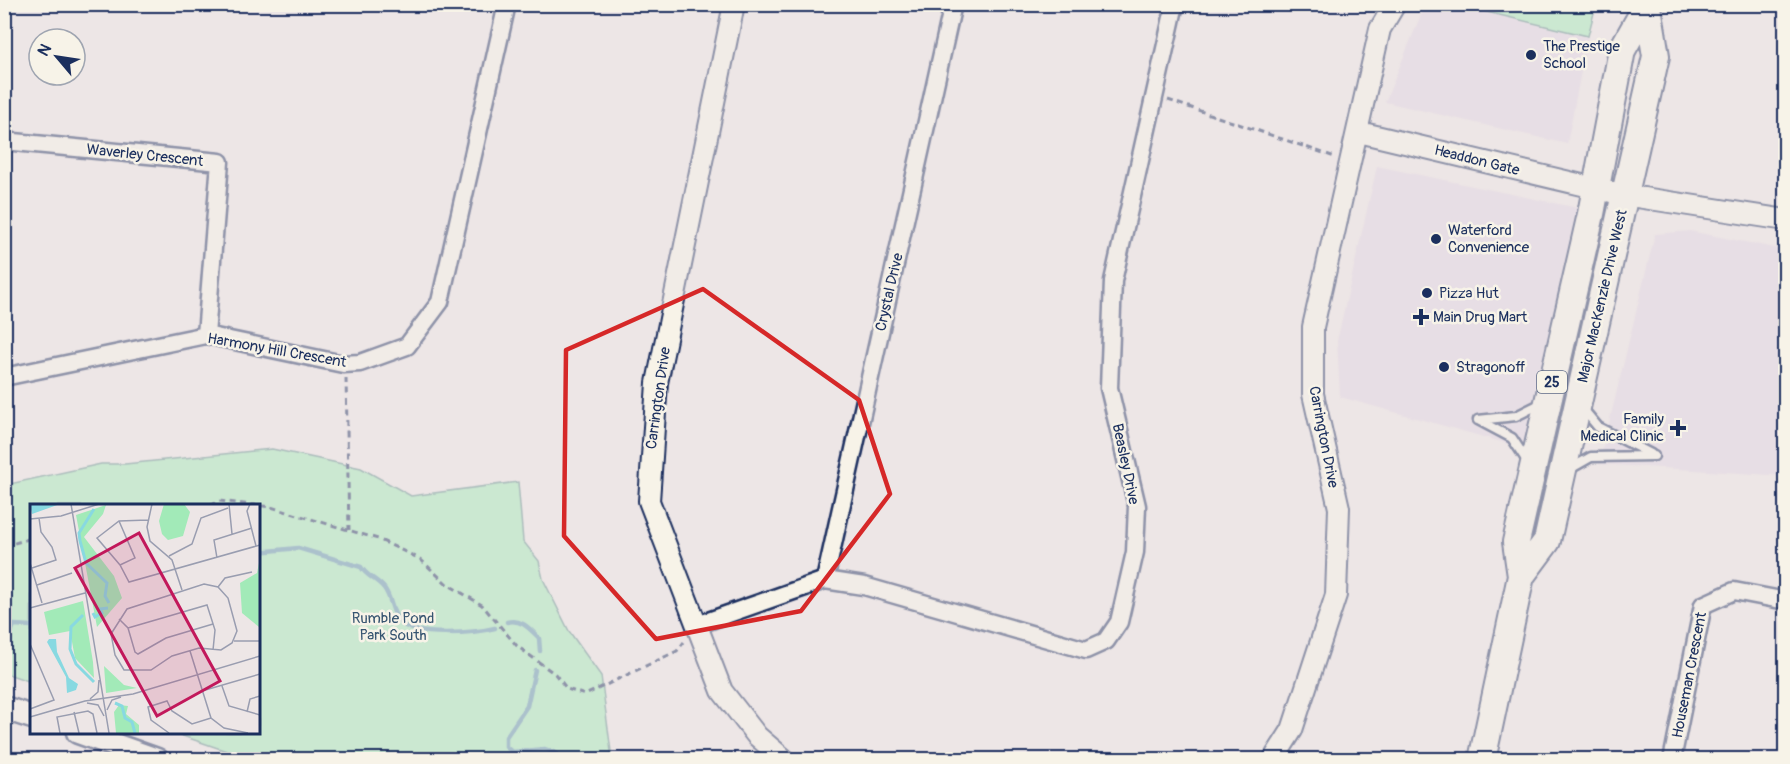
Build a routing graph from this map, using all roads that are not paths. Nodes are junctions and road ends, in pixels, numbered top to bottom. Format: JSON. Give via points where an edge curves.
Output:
{"nodes":[{"id":1,"x":507,"y":4,"type":"edge"},
{"id":2,"x":734,"y":4,"type":"edge"},
{"id":3,"x":953,"y":4,"type":"edge"},
{"id":4,"x":1175,"y":4,"type":"edge"},
{"id":5,"x":1395,"y":4,"type":"edge"},
{"id":6,"x":1648,"y":6,"type":"edge"},
{"id":7,"x":1359,"y":132,"type":"junction"},
{"id":8,"x":4,"y":141,"type":"edge"},
{"id":9,"x":1595,"y":189,"type":"junction"},
{"id":10,"x":1624,"y":195,"type":"junction"},
{"id":11,"x":1785,"y":220,"type":"edge"},
{"id":12,"x":206,"y":335,"type":"junction"},
{"id":13,"x":4,"y":377,"type":"edge"},
{"id":14,"x":1548,"y":400,"type":"junction"},
{"id":15,"x":1578,"y":403,"type":"junction"},
{"id":16,"x":1532,"y":469,"type":"junction"},
{"id":17,"x":1562,"y":472,"type":"junction"},
{"id":18,"x":1521,"y":576,"type":"junction"},
{"id":19,"x":825,"y":580,"type":"junction"},
{"id":20,"x":1785,"y":601,"type":"edge"},
{"id":21,"x":697,"y":625,"type":"junction"},
{"id":22,"x":4,"y":708,"type":"edge"},
{"id":23,"x":30,"y":716,"type":"edge"},
{"id":24,"x":84,"y":734,"type":"edge"},
{"id":25,"x":157,"y":759,"type":"edge"},
{"id":26,"x":785,"y":759,"type":"edge"},
{"id":27,"x":1273,"y":759,"type":"edge"},
{"id":28,"x":1482,"y":759,"type":"edge"},
{"id":29,"x":1672,"y":759,"type":"edge"}],
"edges":[{"from":1,"to":12,"type":"street","name":"Harmony Hill Crescent","via":[[440,302],[407,346],[360,363],[346,364]]},
{"from":2,"to":21,"type":"street","name":"Carrington Drive","via":[[657,383],[650,456],[649,501]]},
{"from":3,"to":19,"type":"street","name":"Crystal Drive"},
{"from":4,"to":19,"type":"street","name":"Beasley Drive","via":[[1113,281],[1109,388],[1137,506],[1135,552],[1119,622],[1106,641],[1086,650],[864,586]]},
{"from":5,"to":7,"type":"street","name":"Carrington Drive","via":[[1380,29]]},
{"from":6,"to":9,"type":"main road","name":"Major MacKenzie Drive West","number":"25","via":[[1622,50]]},
{"from":6,"to":10,"type":"main road","name":"Major MacKenzie Drive West","number":"25","via":[[1656,56]]},
{"from":7,"to":9,"type":"street","name":"Headdon Gate"},
{"from":7,"to":27,"type":"street","name":"Carrington Drive","via":[[1313,327],[1313,394],[1339,508],[1336,595],[1292,730]]},
{"from":8,"to":12,"type":"street","name":"Waverley Crescent","via":[[220,162]]},
{"from":9,"to":10,"type":"street","name":"Headdon Gate"},
{"from":9,"to":14,"type":"main road","name":"Major MacKenzie Drive West","number":"25"},
{"from":10,"to":11,"type":"street","name":"Headdon Gate"},
{"from":10,"to":15,"type":"main road","name":"Major MacKenzie Drive West","number":"25"},
{"from":12,"to":13,"type":"street","name":"Harmony Hill Crescent"},
{"from":14,"to":16,"type":"main road","name":"Major MacKenzie Drive West","number":"25"},
{"from":14,"to":16,"type":"lane","via":[[1516,416],[1478,420],[1512,438]]},
{"from":15,"to":17,"type":"main road","name":"Major MacKenzie Drive West","number":"25"},
{"from":15,"to":17,"type":"lane","via":[[1598,427],[1654,456],[1591,458]]},
{"from":16,"to":18,"type":"main road","name":"Major MacKenzie Drive West","number":"25","via":[[1516,542]]},
{"from":17,"to":18,"type":"main road","name":"Major MacKenzie Drive West","number":"25","via":[[1547,541]]},
{"from":18,"to":28,"type":"main road","name":"Major MacKenzie Drive West","number":"25"},
{"from":19,"to":21,"type":"street","name":"Beasley Drive"},
{"from":20,"to":29,"type":"street","name":"Houseman Crescent","via":[[1734,591],[1703,605]]},
{"from":21,"to":26,"type":"street","name":"Carrington Drive","via":[[722,691],[757,736]]},
{"from":22,"to":23,"type":"main road"},
{"from":24,"to":25,"type":"main road"}]}
